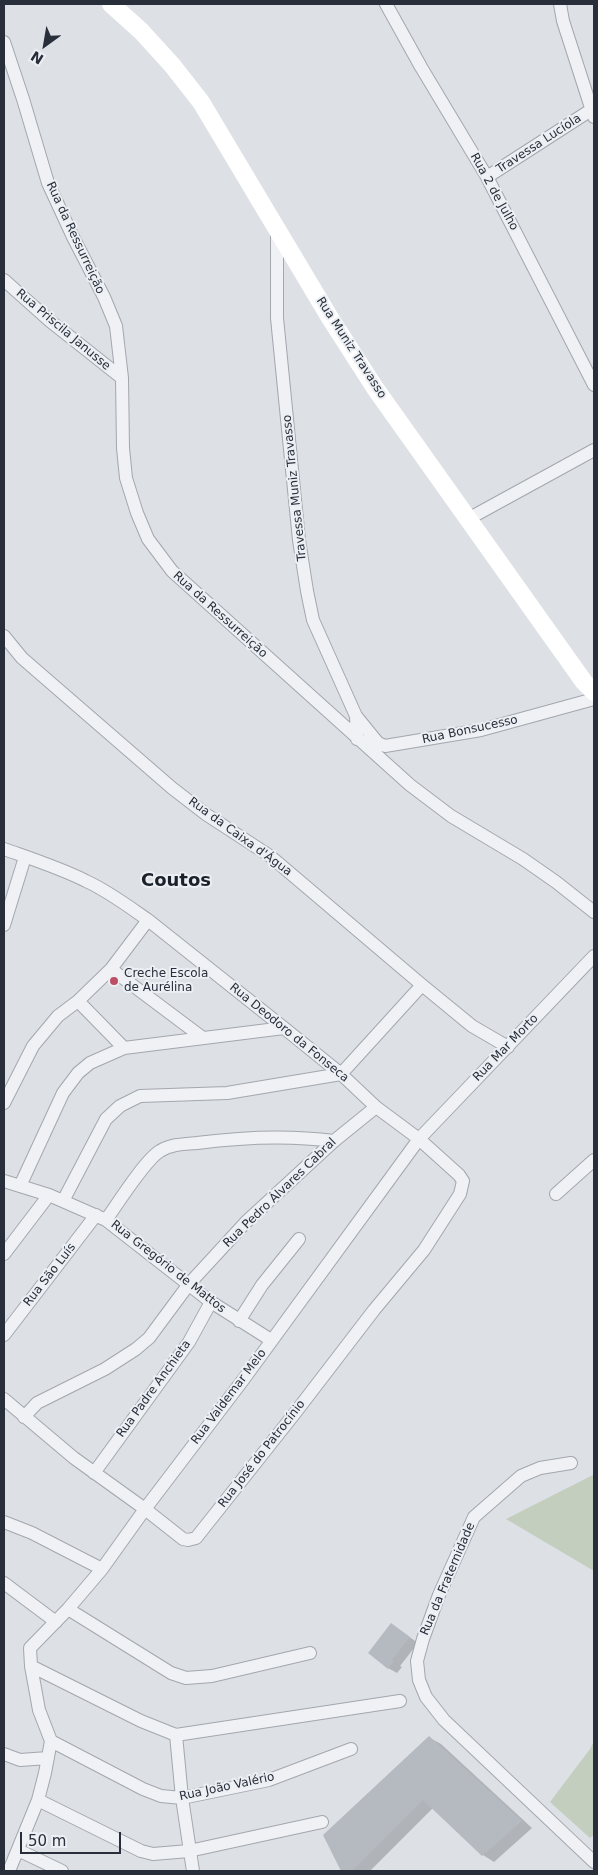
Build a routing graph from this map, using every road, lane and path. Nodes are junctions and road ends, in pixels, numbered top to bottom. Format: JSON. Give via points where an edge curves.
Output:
{"nodes":[{"id":1,"x":110,"y":4,"type":"edge"},
{"id":2,"x":386,"y":4,"type":"edge"},
{"id":3,"x":560,"y":4,"type":"edge"},
{"id":4,"x":4,"y":42,"type":"edge"},
{"id":5,"x":592,"y":114,"type":"edge"},
{"id":6,"x":487,"y":177,"type":"junction"},
{"id":7,"x":277,"y":228,"type":"junction"},
{"id":8,"x":4,"y":280,"type":"edge"},
{"id":9,"x":122,"y":378,"type":"junction"},
{"id":10,"x":594,"y":385,"type":"edge"},
{"id":11,"x":594,"y":450,"type":"edge"},
{"id":12,"x":468,"y":519,"type":"junction"},
{"id":13,"x":4,"y":636,"type":"edge"},
{"id":14,"x":594,"y":692,"type":"edge"},
{"id":15,"x":594,"y":698,"type":"edge"},
{"id":16,"x":356,"y":716,"type":"junction"},
{"id":17,"x":357,"y":739,"type":"junction"},
{"id":18,"x":4,"y":849,"type":"edge"},
{"id":19,"x":25,"y":856,"type":"junction"},
{"id":20,"x":594,"y":912,"type":"edge"},
{"id":21,"x":148,"y":920,"type":"junction"},
{"id":22,"x":4,"y":925,"type":"edge"},
{"id":23,"x":594,"y":956,"type":"edge"},
{"id":24,"x":111,"y":969,"type":"junction"},
{"id":25,"x":422,"y":985,"type":"junction"},
{"id":26,"x":78,"y":1001,"type":"junction"},
{"id":27,"x":284,"y":1028,"type":"junction"},
{"id":28,"x":203,"y":1038,"type":"junction"},
{"id":29,"x":508,"y":1047,"type":"junction"},
{"id":30,"x":124,"y":1048,"type":"junction"},
{"id":31,"x":341,"y":1074,"type":"junction"},
{"id":32,"x":4,"y":1103,"type":"edge"},
{"id":33,"x":376,"y":1107,"type":"junction"},
{"id":34,"x":419,"y":1140,"type":"junction"},
{"id":35,"x":334,"y":1141,"type":"junction"},
{"id":36,"x":594,"y":1160,"type":"edge"},
{"id":37,"x":459,"y":1175,"type":"joint"},
{"id":38,"x":4,"y":1181,"type":"edge"},
{"id":39,"x":20,"y":1186,"type":"junction"},
{"id":40,"x":556,"y":1194,"type":"dead end"},
{"id":41,"x":49,"y":1195,"type":"junction"},
{"id":42,"x":64,"y":1201,"type":"junction"},
{"id":43,"x":101,"y":1217,"type":"junction"},
{"id":44,"x":299,"y":1239,"type":"dead end"},
{"id":45,"x":4,"y":1254,"type":"edge"},
{"id":46,"x":189,"y":1284,"type":"junction"},
{"id":47,"x":211,"y":1302,"type":"junction"},
{"id":48,"x":239,"y":1321,"type":"junction"},
{"id":49,"x":4,"y":1335,"type":"edge"},
{"id":50,"x":271,"y":1340,"type":"junction"},
{"id":51,"x":4,"y":1399,"type":"edge"},
{"id":52,"x":24,"y":1416,"type":"junction"},
{"id":53,"x":571,"y":1463,"type":"dead end"},
{"id":54,"x":94,"y":1473,"type":"junction"},
{"id":55,"x":145,"y":1509,"type":"junction"},
{"id":56,"x":4,"y":1522,"type":"edge"},
{"id":57,"x":102,"y":1569,"type":"junction"},
{"id":58,"x":4,"y":1583,"type":"edge"},
{"id":59,"x":68,"y":1609,"type":"junction"},
{"id":60,"x":56,"y":1622,"type":"junction"},
{"id":61,"x":310,"y":1653,"type":"dead end"},
{"id":62,"x":31,"y":1666,"type":"junction"},
{"id":63,"x":400,"y":1701,"type":"dead end"},
{"id":64,"x":176,"y":1735,"type":"junction"},
{"id":65,"x":50,"y":1742,"type":"junction"},
{"id":66,"x":351,"y":1750,"type":"dead end"},
{"id":67,"x":4,"y":1754,"type":"edge"},
{"id":68,"x":48,"y":1758,"type":"junction"},
{"id":69,"x":182,"y":1798,"type":"junction"},
{"id":70,"x":38,"y":1800,"type":"junction"},
{"id":71,"x":322,"y":1822,"type":"dead end"},
{"id":72,"x":18,"y":1850,"type":"junction"},
{"id":73,"x":189,"y":1851,"type":"junction"},
{"id":74,"x":594,"y":1862,"type":"edge"},
{"id":75,"x":9,"y":1871,"type":"edge"},
{"id":76,"x":62,"y":1871,"type":"edge"},
{"id":77,"x":193,"y":1871,"type":"edge"}],
"edges":[{"from":1,"to":7,"type":"street","name":"Rua Muniz Travasso","via":[[147,38],[201,102]]},
{"from":2,"to":6,"type":"street","name":"Rua 2 de Julho"},
{"from":3,"to":5,"type":"street"},
{"from":4,"to":9,"type":"street","name":"Rua da Ressurreição","via":[[48,183],[116,326]]},
{"from":5,"to":6,"type":"street","name":"Travessa Lucíola"},
{"from":6,"to":10,"type":"street","name":"Rua 2 de Julho"},
{"from":7,"to":12,"type":"street","name":"Rua Muniz Travasso","via":[[374,388]]},
{"from":7,"to":16,"type":"street","name":"Travessa Muniz Travasso","via":[[277,318],[304,574],[313,620]]},
{"from":8,"to":9,"type":"street","name":"Rua Priscila Janusse"},
{"from":9,"to":17,"type":"street","name":"Rua da Ressurreição","via":[[126,478],[148,539],[172,571]]},
{"from":11,"to":12,"type":"street"},
{"from":12,"to":14,"type":"street","name":"Rua Muniz Travasso"},
{"from":13,"to":25,"type":"street","name":"Rua da Caixa d'Água","via":[[22,658],[172,788],[270,856]]},
{"from":15,"to":16,"type":"street","name":"Rua Bonsucesso","via":[[481,730],[385,746],[378,743]]},
{"from":16,"to":17,"type":"street","name":"Travessa Muniz Travasso"},
{"from":17,"to":20,"type":"street","name":"Rua da Ressurreição","via":[[451,816],[523,859]]},
{"from":18,"to":19,"type":"street","name":"Rua Deodoro da Fonseca"},
{"from":19,"to":21,"type":"street","name":"Rua Deodoro da Fonseca","via":[[88,882]]},
{"from":19,"to":22,"type":"street"},
{"from":21,"to":24,"type":"street"},
{"from":21,"to":27,"type":"street","name":"Rua Deodoro da Fonseca"},
{"from":23,"to":29,"type":"street","name":"Rua Mar Morto"},
{"from":24,"to":26,"type":"street"},
{"from":24,"to":28,"type":"street"},
{"from":25,"to":29,"type":"street","name":"Rua da Caixa d'Água","via":[[472,1026]]},
{"from":25,"to":31,"type":"street"},
{"from":26,"to":30,"type":"street"},
{"from":26,"to":32,"type":"street","via":[[58,1016],[33,1046]]},
{"from":27,"to":28,"type":"street"},
{"from":27,"to":31,"type":"street","name":"Rua Deodoro da Fonseca"},
{"from":28,"to":30,"type":"street"},
{"from":29,"to":34,"type":"street","name":"Rua Mar Morto"},
{"from":30,"to":39,"type":"street","via":[[90,1063],[70,1082]]},
{"from":31,"to":33,"type":"street","name":"Rua Deodoro da Fonseca"},
{"from":31,"to":42,"type":"street","via":[[227,1093],[140,1096],[120,1106],[106,1119]]},
{"from":33,"to":34,"type":"street","name":"Rua Deodoro da Fonseca"},
{"from":33,"to":35,"type":"street","name":"Rua Pedro Álvares Cabral"},
{"from":34,"to":37,"type":"street","name":"Rua Deodoro da Fonseca"},
{"from":34,"to":50,"type":"street","name":"Rua Valdemar Melo"},
{"from":35,"to":43,"type":"street","name":"Rua São Luís","via":[[228,1139],[173,1146],[149,1160]]},
{"from":35,"to":46,"type":"street","name":"Rua Pedro Álvares Cabral","via":[[246,1222]]},
{"from":36,"to":40,"type":"street"},
{"from":37,"to":55,"type":"street","name":"Rua José do Patrocínio","via":[[464,1181],[463,1186],[424,1250],[196,1538],[183,1539]]},
{"from":38,"to":39,"type":"street","name":"Rua Gregório de Mattos"},
{"from":39,"to":41,"type":"street","name":"Rua Gregório de Mattos"},
{"from":41,"to":42,"type":"street","name":"Rua Gregório de Mattos"},
{"from":41,"to":45,"type":"street"},
{"from":42,"to":43,"type":"street","name":"Rua Gregório de Mattos"},
{"from":43,"to":46,"type":"street","name":"Rua Gregório de Mattos"},
{"from":43,"to":49,"type":"street","name":"Rua São Luís"},
{"from":44,"to":48,"type":"street","via":[[262,1285]]},
{"from":46,"to":47,"type":"street","name":"Rua Gregório de Mattos"},
{"from":46,"to":52,"type":"street","name":"Rua Pedro Álvares Cabral","via":[[153,1333],[136,1349],[37,1403]]},
{"from":47,"to":48,"type":"street","name":"Rua Gregório de Mattos"},
{"from":47,"to":54,"type":"street","name":"Rua Padre Anchieta","via":[[189,1342]]},
{"from":48,"to":50,"type":"street","name":"Rua Gregório de Mattos"},
{"from":50,"to":55,"type":"street","name":"Rua Valdemar Melo"},
{"from":51,"to":52,"type":"street","name":"Rua José do Patrocínio"},
{"from":52,"to":54,"type":"street","name":"Rua José do Patrocínio"},
{"from":53,"to":74,"type":"street","name":"Rua da Fraternidade","via":[[540,1468],[521,1476],[474,1517],[439,1595],[417,1661],[419,1680],[426,1697],[444,1720]]},
{"from":54,"to":55,"type":"street","name":"Rua José do Patrocínio"},
{"from":55,"to":57,"type":"street","name":"Rua Valdemar Melo"},
{"from":56,"to":57,"type":"street"},
{"from":57,"to":59,"type":"street","name":"Rua Valdemar Melo"},
{"from":58,"to":60,"type":"street"},
{"from":59,"to":60,"type":"street","name":"Rua Valdemar Melo"},
{"from":59,"to":61,"type":"street","via":[[171,1673],[186,1678],[212,1676]]},
{"from":60,"to":62,"type":"street","name":"Rua Valdemar Melo","via":[[30,1648]]},
{"from":62,"to":64,"type":"street"},
{"from":62,"to":65,"type":"street","via":[[39,1710]]},
{"from":63,"to":64,"type":"street"},
{"from":64,"to":69,"type":"street"},
{"from":65,"to":68,"type":"street"},
{"from":65,"to":69,"type":"street","name":"Rua João Valério","via":[[143,1789],[162,1796]]},
{"from":66,"to":69,"type":"street","name":"Rua João Valério","via":[[269,1780]]},
{"from":67,"to":68,"type":"street","via":[[20,1760]]},
{"from":68,"to":70,"type":"street"},
{"from":69,"to":73,"type":"street"},
{"from":70,"to":72,"type":"street"},
{"from":70,"to":73,"type":"street","via":[[141,1851],[152,1854]]},
{"from":71,"to":73,"type":"street"},
{"from":72,"to":75,"type":"street"},
{"from":72,"to":76,"type":"street"},
{"from":73,"to":77,"type":"street"}]}
